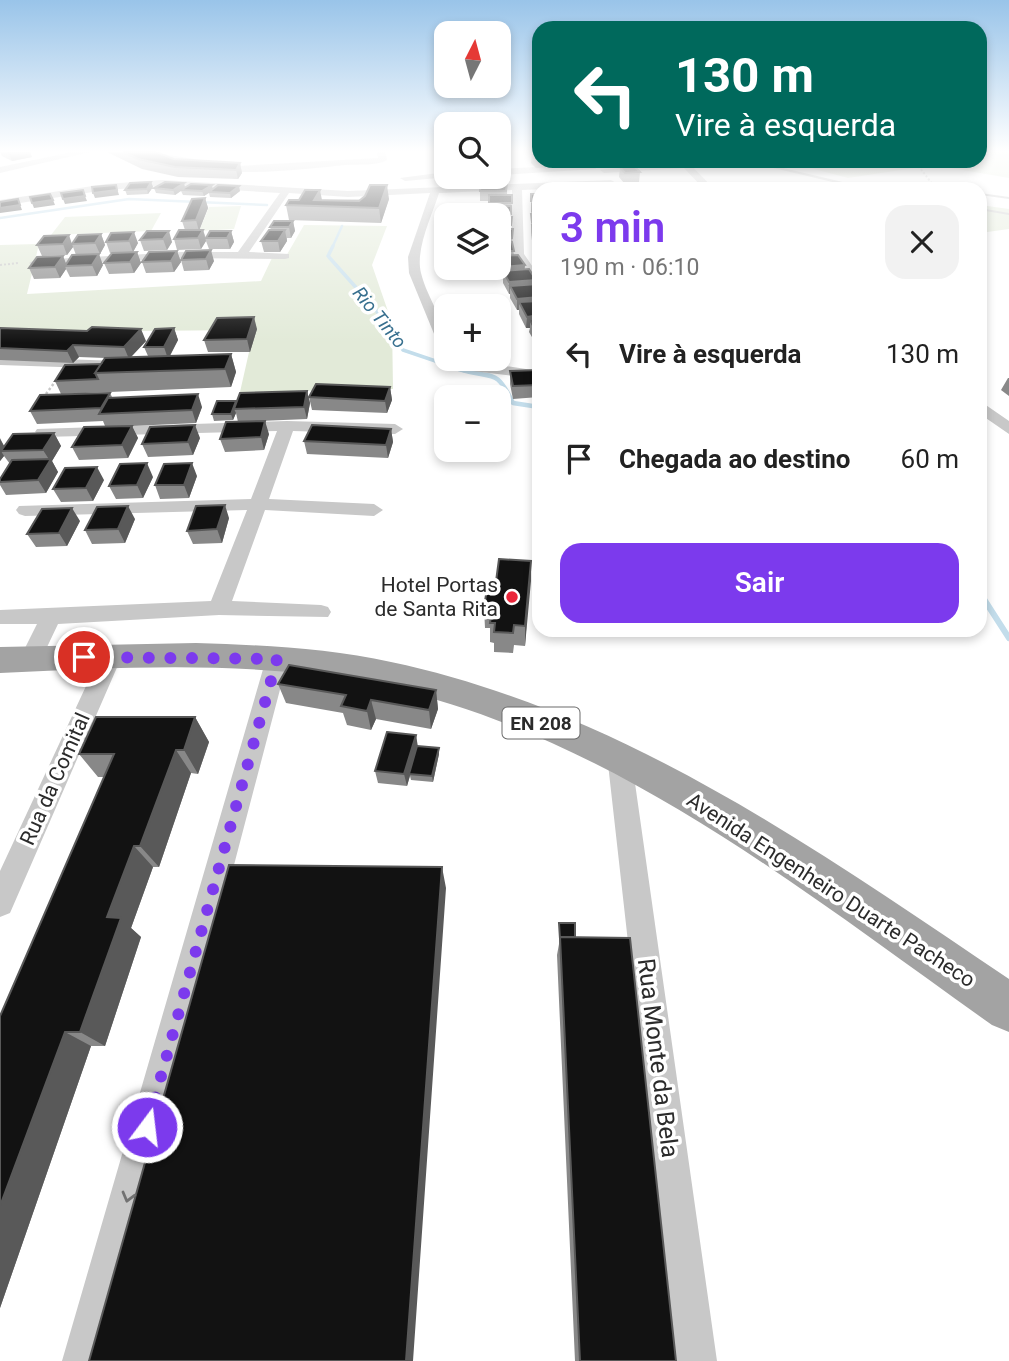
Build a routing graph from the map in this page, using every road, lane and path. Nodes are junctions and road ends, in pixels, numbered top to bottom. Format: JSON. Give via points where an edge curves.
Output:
{"nodes":[{"id":1,"x":269,"y":216,"type":"edge"},
{"id":2,"x":427,"y":216,"type":"edge"},
{"id":3,"x":517,"y":216,"type":"edge"},
{"id":4,"x":243,"y":255,"type":"junction"},
{"id":5,"x":285,"y":256,"type":"dead end"},
{"id":6,"x":35,"y":262,"type":"edge"},
{"id":7,"x":532,"y":275,"type":"edge"},
{"id":8,"x":434,"y":318,"type":"edge"},
{"id":9,"x":0,"y":361,"type":"edge"},
{"id":10,"x":70,"y":364,"type":"junction"},
{"id":11,"x":134,"y":366,"type":"edge"},
{"id":12,"x":506,"y":371,"type":"edge"},
{"id":13,"x":532,"y":374,"type":"edge"},
{"id":14,"x":40,"y":403,"type":"edge"},
{"id":15,"x":987,"y":412,"type":"edge"},
{"id":16,"x":287,"y":426,"type":"junction"},
{"id":17,"x":395,"y":429,"type":"dead end"},
{"id":18,"x":1009,"y":429,"type":"edge"},
{"id":19,"x":43,"y":432,"type":"edge"},
{"id":20,"x":257,"y":504,"type":"junction"},
{"id":21,"x":25,"y":510,"type":"dead end"},
{"id":22,"x":374,"y":510,"type":"dead end"},
{"id":23,"x":219,"y":608,"type":"junction"},
{"id":24,"x":321,"y":612,"type":"dead end"},
{"id":25,"x":51,"y":617,"type":"junction"},
{"id":26,"x":0,"y":618,"type":"edge"},
{"id":27,"x":111,"y":656,"type":"junction"},
{"id":28,"x":16,"y":659,"type":"edge"},
{"id":29,"x":277,"y":659,"type":"junction"},
{"id":30,"x":619,"y":755,"type":"junction"},
{"id":31,"x":0,"y":903,"type":"edge"},
{"id":32,"x":1009,"y":1008,"type":"edge"},
{"id":33,"x":83,"y":1361,"type":"edge"},
{"id":34,"x":696,"y":1361,"type":"edge"}],
"edges":[{"from":1,"to":4,"type":"street"},
{"from":2,"to":8,"type":"street","via":[[414,257],[415,273]]},
{"from":3,"to":7,"type":"street","via":[[518,254]]},
{"from":4,"to":5,"type":"street"},
{"from":4,"to":6,"type":"street"},
{"from":9,"to":10,"type":"street"},
{"from":10,"to":11,"type":"street"},
{"from":10,"to":14,"type":"path"},
{"from":12,"to":13,"type":"street"},
{"from":15,"to":18,"type":"street"},
{"from":16,"to":17,"type":"street"},
{"from":16,"to":19,"type":"street"},
{"from":16,"to":20,"type":"street"},
{"from":20,"to":21,"type":"street"},
{"from":20,"to":22,"type":"street"},
{"from":20,"to":23,"type":"street"},
{"from":23,"to":24,"type":"street"},
{"from":23,"to":25,"type":"street"},
{"from":25,"to":26,"type":"street"},
{"from":25,"to":28,"type":"street"},
{"from":27,"to":28,"type":"main road","name":"Avenida Engenheiro Duarte Pacheco","number":"EN 208"},
{"from":27,"to":29,"type":"main road","name":"Avenida Engenheiro Duarte Pacheco","number":"EN 208"},
{"from":27,"to":31,"type":"street","name":"Rua da Comital"},
{"from":29,"to":30,"type":"main road","name":"Avenida Engenheiro Duarte Pacheco","number":"EN 208","via":[[391,675],[458,692]]},
{"from":29,"to":33,"type":"street","one_way":true},
{"from":30,"to":32,"type":"main road","name":"Avenida Engenheiro Duarte Pacheco","number":"EN 208","via":[[772,846]]},
{"from":30,"to":34,"type":"street","name":"Rua Monte da Bela"}]}
